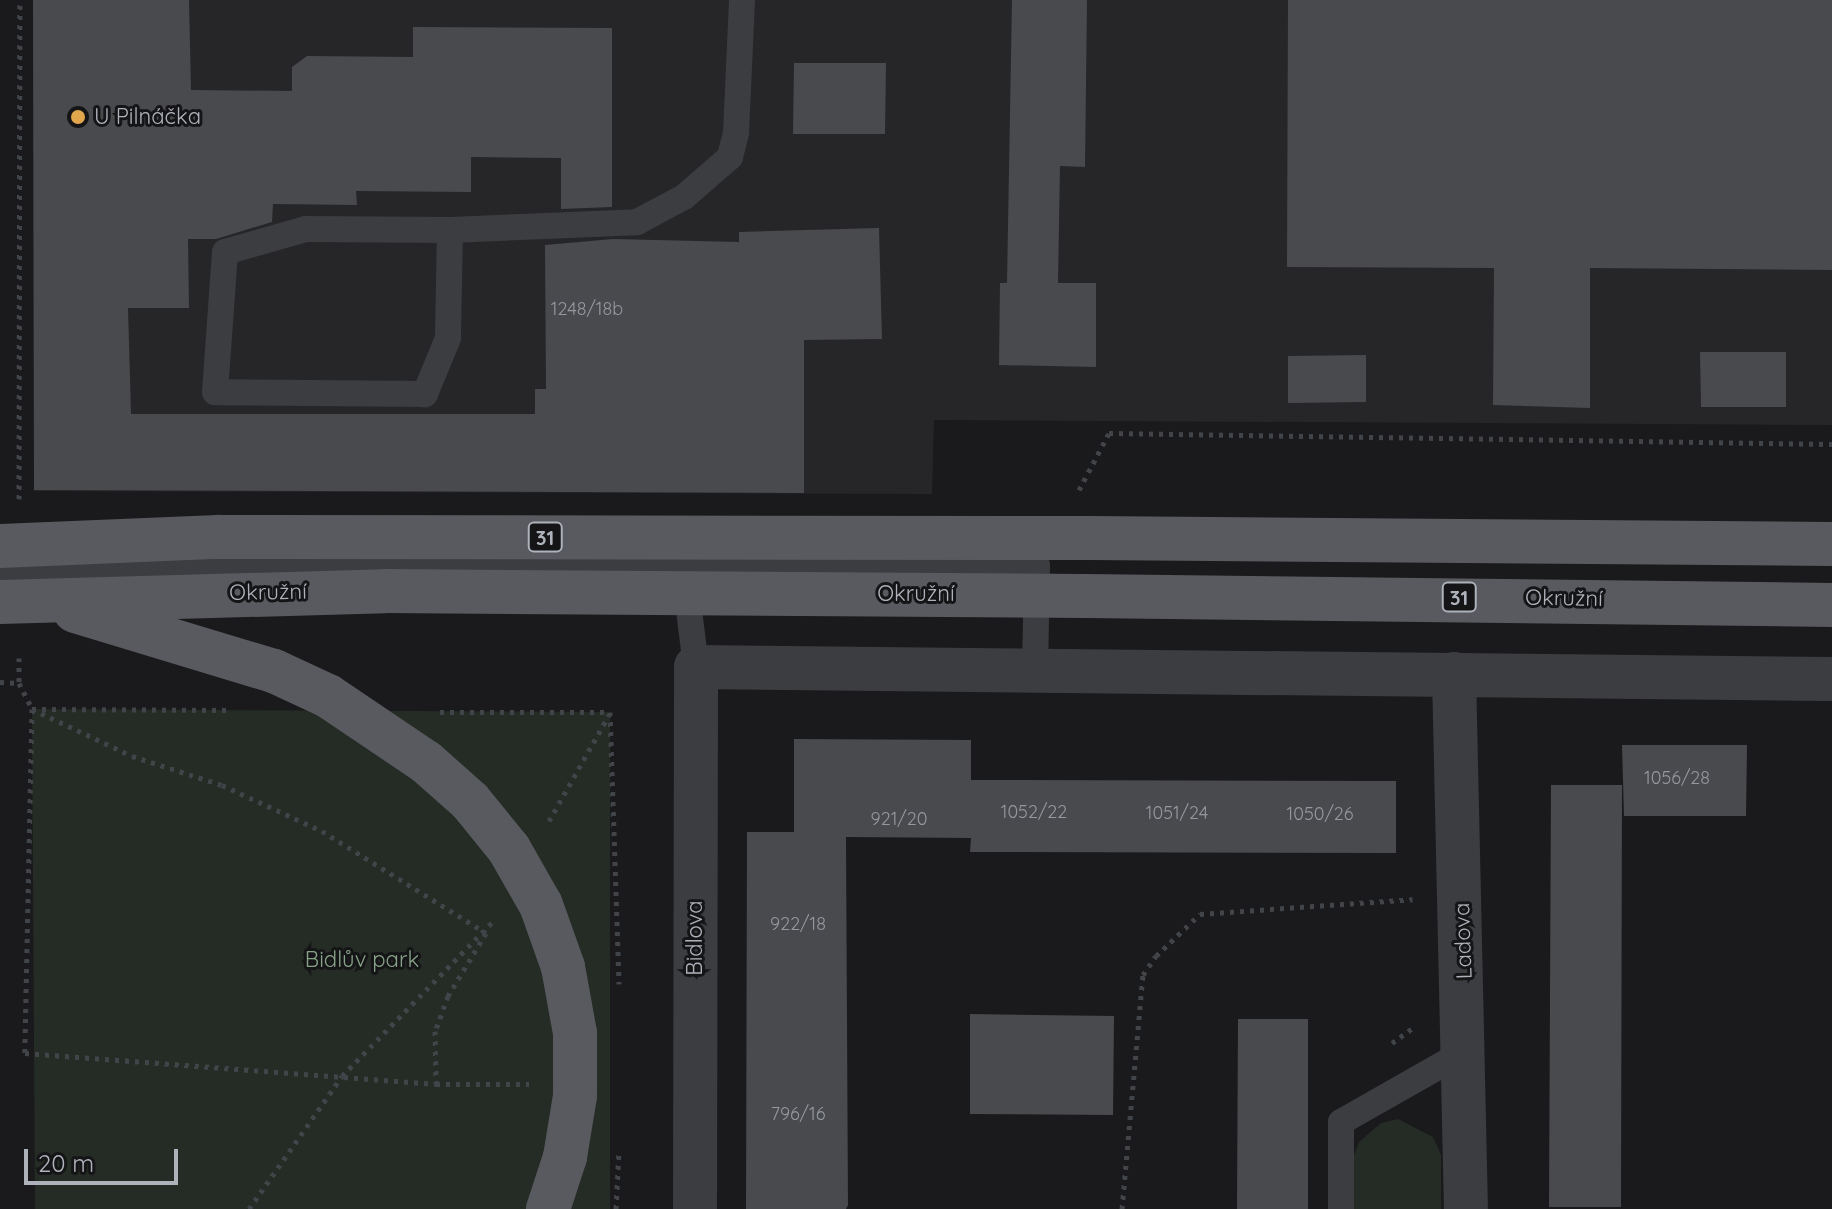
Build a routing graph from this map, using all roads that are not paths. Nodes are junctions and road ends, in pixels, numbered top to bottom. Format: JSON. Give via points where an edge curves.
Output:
{"nodes":[{"id":1,"x":742,"y":0,"type":"edge"},
{"id":2,"x":450,"y":230,"type":"junction"},
{"id":3,"x":1832,"y":544,"type":"edge"},
{"id":4,"x":0,"y":546,"type":"edge"},
{"id":5,"x":683,"y":562,"type":"junction"},
{"id":6,"x":10,"y":592,"type":"edge"},
{"id":7,"x":1832,"y":605,"type":"edge"},
{"id":8,"x":696,"y":667,"type":"junction"},
{"id":9,"x":1035,"y":671,"type":"junction"},
{"id":10,"x":1454,"y":674,"type":"junction"},
{"id":11,"x":1832,"y":679,"type":"edge"},
{"id":12,"x":1466,"y":1051,"type":"junction"},
{"id":13,"x":548,"y":1209,"type":"edge"},
{"id":14,"x":695,"y":1209,"type":"edge"},
{"id":15,"x":1341,"y":1209,"type":"edge"},
{"id":16,"x":1466,"y":1209,"type":"edge"}],
"edges":[{"from":1,"to":2,"type":"lane","via":[[736,133],[730,157],[684,197],[637,222]]},
{"from":2,"to":2,"type":"lane","via":[[448,338],[425,394],[215,392],[225,252],[306,229]]},
{"from":3,"to":4,"type":"main road","number":"31","bridge":true,"via":[[1082,519]]},
{"from":5,"to":6,"type":"lane","via":[[271,564]]},
{"from":5,"to":8,"type":"lane"},
{"from":5,"to":9,"type":"lane","via":[[1037,566]]},
{"from":6,"to":7,"type":"main road","name":"Okružní","number":"31","bridge":true},
{"from":6,"to":13,"type":"main road","bridge":true,"via":[[274,671],[380,727],[470,801],[509,849],[535,894],[563,967],[575,1033],[575,1096],[565,1157]]},
{"from":8,"to":9,"type":"street"},
{"from":8,"to":14,"type":"street","name":"Bidlova"},
{"from":9,"to":10,"type":"street"},
{"from":10,"to":11,"type":"street"},
{"from":10,"to":12,"type":"street","name":"Ladova"},
{"from":12,"to":15,"type":"lane","via":[[1341,1122]]},
{"from":12,"to":16,"type":"street","name":"Ladova"}]}
